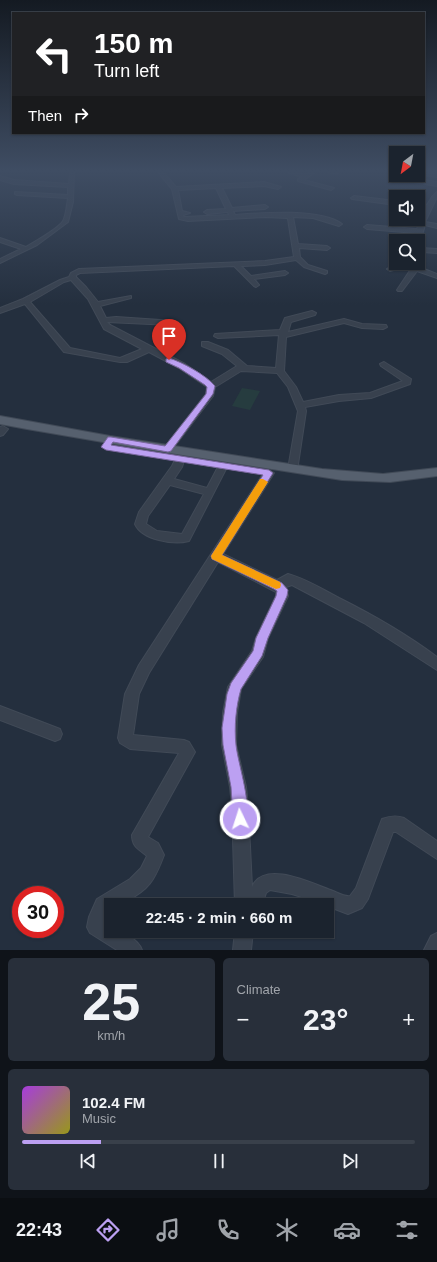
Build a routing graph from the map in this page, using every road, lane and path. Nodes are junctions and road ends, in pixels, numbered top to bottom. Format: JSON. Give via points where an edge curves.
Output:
{"nodes":[{"id":1,"x":67,"y":216,"type":"edge"},
{"id":2,"x":181,"y":216,"type":"edge"},
{"id":3,"x":250,"y":216,"type":"edge"},
{"id":4,"x":287,"y":216,"type":"edge"},
{"id":5,"x":315,"y":216,"type":"edge"},
{"id":6,"x":233,"y":217,"type":"joint"},
{"id":7,"x":339,"y":224,"type":"dead end"},
{"id":8,"x":425,"y":224,"type":"edge"},
{"id":9,"x":421,"y":226,"type":"edge"},
{"id":10,"x":437,"y":226,"type":"edge"},
{"id":11,"x":367,"y":228,"type":"dead end"},
{"id":12,"x":418,"y":231,"type":"joint"},
{"id":13,"x":0,"y":240,"type":"edge"},
{"id":14,"x":296,"y":246,"type":"junction"},
{"id":15,"x":327,"y":248,"type":"dead end"},
{"id":16,"x":26,"y":249,"type":"junction"},
{"id":17,"x":425,"y":249,"type":"edge"},
{"id":18,"x":437,"y":251,"type":"edge"},
{"id":19,"x":297,"y":258,"type":"junction"},
{"id":20,"x":0,"y":261,"type":"edge"},
{"id":21,"x":235,"y":264,"type":"junction"},
{"id":22,"x":414,"y":270,"type":"edge"},
{"id":23,"x":418,"y":270,"type":"edge"},
{"id":24,"x":325,"y":272,"type":"dead end"},
{"id":25,"x":285,"y":273,"type":"dead end"},
{"id":26,"x":437,"y":276,"type":"edge"},
{"id":27,"x":72,"y":278,"type":"junction"},
{"id":28,"x":250,"y":278,"type":"junction"},
{"id":29,"x":256,"y":285,"type":"dead end"},
{"id":30,"x":400,"y":290,"type":"dead end"},
{"id":31,"x":130,"y":297,"type":"dead end"},
{"id":32,"x":26,"y":301,"type":"junction"},
{"id":33,"x":96,"y":305,"type":"junction"},
{"id":34,"x":0,"y":312,"type":"edge"},
{"id":35,"x":312,"y":313,"type":"dead end"},
{"id":36,"x":103,"y":320,"type":"junction"},
{"id":37,"x":172,"y":323,"type":"dead end"},
{"id":38,"x":383,"y":327,"type":"dead end"},
{"id":39,"x":283,"y":333,"type":"junction"},
{"id":40,"x":218,"y":336,"type":"dead end"},
{"id":41,"x":205,"y":344,"type":"dead end"},
{"id":42,"x":148,"y":349,"type":"junction"},
{"id":43,"x":384,"y":364,"type":"dead end"},
{"id":44,"x":244,"y":368,"type":"junction"},
{"id":45,"x":280,"y":371,"type":"junction"},
{"id":46,"x":211,"y":386,"type":"junction"},
{"id":47,"x":300,"y":405,"type":"junction"},
{"id":48,"x":1,"y":428,"type":"edge"},
{"id":49,"x":108,"y":443,"type":"junction"},
{"id":50,"x":168,"y":449,"type":"junction"},
{"id":51,"x":180,"y":458,"type":"junction"},
{"id":52,"x":223,"y":465,"type":"junction"},
{"id":53,"x":293,"y":469,"type":"junction"},
{"id":54,"x":437,"y":472,"type":"edge"},
{"id":55,"x":269,"y":473,"type":"junction"},
{"id":56,"x":437,"y":480,"type":"edge"},
{"id":57,"x":167,"y":481,"type":"junction"},
{"id":58,"x":210,"y":492,"type":"junction"},
{"id":59,"x":216,"y":556,"type":"junction"},
{"id":60,"x":278,"y":586,"type":"junction"},
{"id":61,"x":437,"y":664,"type":"edge"},
{"id":62,"x":0,"y":713,"type":"edge"},
{"id":63,"x":55,"y":734,"type":"dead end"},
{"id":64,"x":437,"y":851,"type":"edge"},
{"id":65,"x":244,"y":898,"type":"edge"},
{"id":66,"x":256,"y":898,"type":"edge"},
{"id":67,"x":328,"y":898,"type":"edge"},
{"id":68,"x":334,"y":900,"type":"edge"},
{"id":69,"x":243,"y":938,"type":"edge"},
{"id":70,"x":437,"y":942,"type":"edge"},
{"id":71,"x":133,"y":950,"type":"edge"},
{"id":72,"x":242,"y":950,"type":"edge"},
{"id":73,"x":433,"y":950,"type":"edge"}],
"edges":[{"from":1,"to":16,"type":"street","via":[[61,225]]},
{"from":2,"to":6,"type":"street","via":[[186,219]]},
{"from":3,"to":6,"type":"street"},
{"from":4,"to":14,"type":"street","via":[[290,218]]},
{"from":5,"to":7,"type":"street"},
{"from":8,"to":10,"type":"street"},
{"from":9,"to":12,"type":"street"},
{"from":11,"to":12,"type":"street"},
{"from":13,"to":16,"type":"street"},
{"from":14,"to":15,"type":"street"},
{"from":14,"to":19,"type":"street"},
{"from":16,"to":20,"type":"street"},
{"from":17,"to":18,"type":"street"},
{"from":19,"to":21,"type":"street"},
{"from":19,"to":24,"type":"street","via":[[306,266]]},
{"from":21,"to":27,"type":"street","via":[[82,271],[76,272]]},
{"from":21,"to":28,"type":"street"},
{"from":22,"to":30,"type":"street"},
{"from":23,"to":26,"type":"street"},
{"from":25,"to":28,"type":"street"},
{"from":27,"to":32,"type":"street"},
{"from":27,"to":33,"type":"street"},
{"from":28,"to":29,"type":"street"},
{"from":31,"to":33,"type":"street"},
{"from":32,"to":34,"type":"street"},
{"from":32,"to":42,"type":"street","via":[[67,350],[124,360]]},
{"from":33,"to":36,"type":"street"},
{"from":35,"to":39,"type":"street","via":[[288,320]]},
{"from":36,"to":37,"type":"street"},
{"from":36,"to":42,"type":"street","via":[[111,329]]},
{"from":38,"to":39,"type":"street","via":[[362,326],[344,321]]},
{"from":39,"to":40,"type":"street"},
{"from":39,"to":45,"type":"street"},
{"from":41,"to":44,"type":"street","via":[[224,352]]},
{"from":42,"to":46,"type":"street","via":[[182,366]]},
{"from":43,"to":47,"type":"street","via":[[408,379],[407,382],[371,395]]},
{"from":44,"to":45,"type":"street"},
{"from":44,"to":46,"type":"street","via":[[236,369]]},
{"from":45,"to":47,"type":"street","via":[[292,387]]},
{"from":46,"to":50,"type":"street","via":[[210,394]]},
{"from":47,"to":53,"type":"street","via":[[302,416]]},
{"from":48,"to":49,"type":"main road"},
{"from":49,"to":50,"type":"main road"},
{"from":49,"to":51,"type":"main road"},
{"from":50,"to":53,"type":"main road"},
{"from":51,"to":52,"type":"main road"},
{"from":51,"to":57,"type":"street"},
{"from":52,"to":55,"type":"main road"},
{"from":52,"to":58,"type":"street"},
{"from":53,"to":54,"type":"main road","via":[[384,478]]},
{"from":55,"to":56,"type":"main road","via":[[375,485]]},
{"from":55,"to":59,"type":"street"},
{"from":57,"to":58,"type":"street"},
{"from":57,"to":58,"type":"street","via":[[143,515],[142,528],[148,533],[185,538]]},
{"from":59,"to":60,"type":"street"},
{"from":59,"to":71,"type":"street","via":[[144,669],[129,704],[125,738],[130,742],[184,747],[188,752],[140,835],[140,841],[156,855],[147,874],[136,885],[103,905],[98,917],[96,927]]},
{"from":60,"to":61,"type":"street","via":[[288,579],[295,581],[361,614]]},
{"from":60,"to":65,"type":"street","via":[[282,590],[282,596],[262,638],[258,653],[235,687],[230,713],[229,745],[240,806]]},
{"from":62,"to":63,"type":"street"},
{"from":64,"to":68,"type":"street","via":[[398,824],[388,825],[362,893],[356,902],[348,905]]},
{"from":66,"to":67,"type":"street","via":[[260,886],[273,881]]},
{"from":69,"to":72,"type":"street"},
{"from":70,"to":73,"type":"street"}]}
